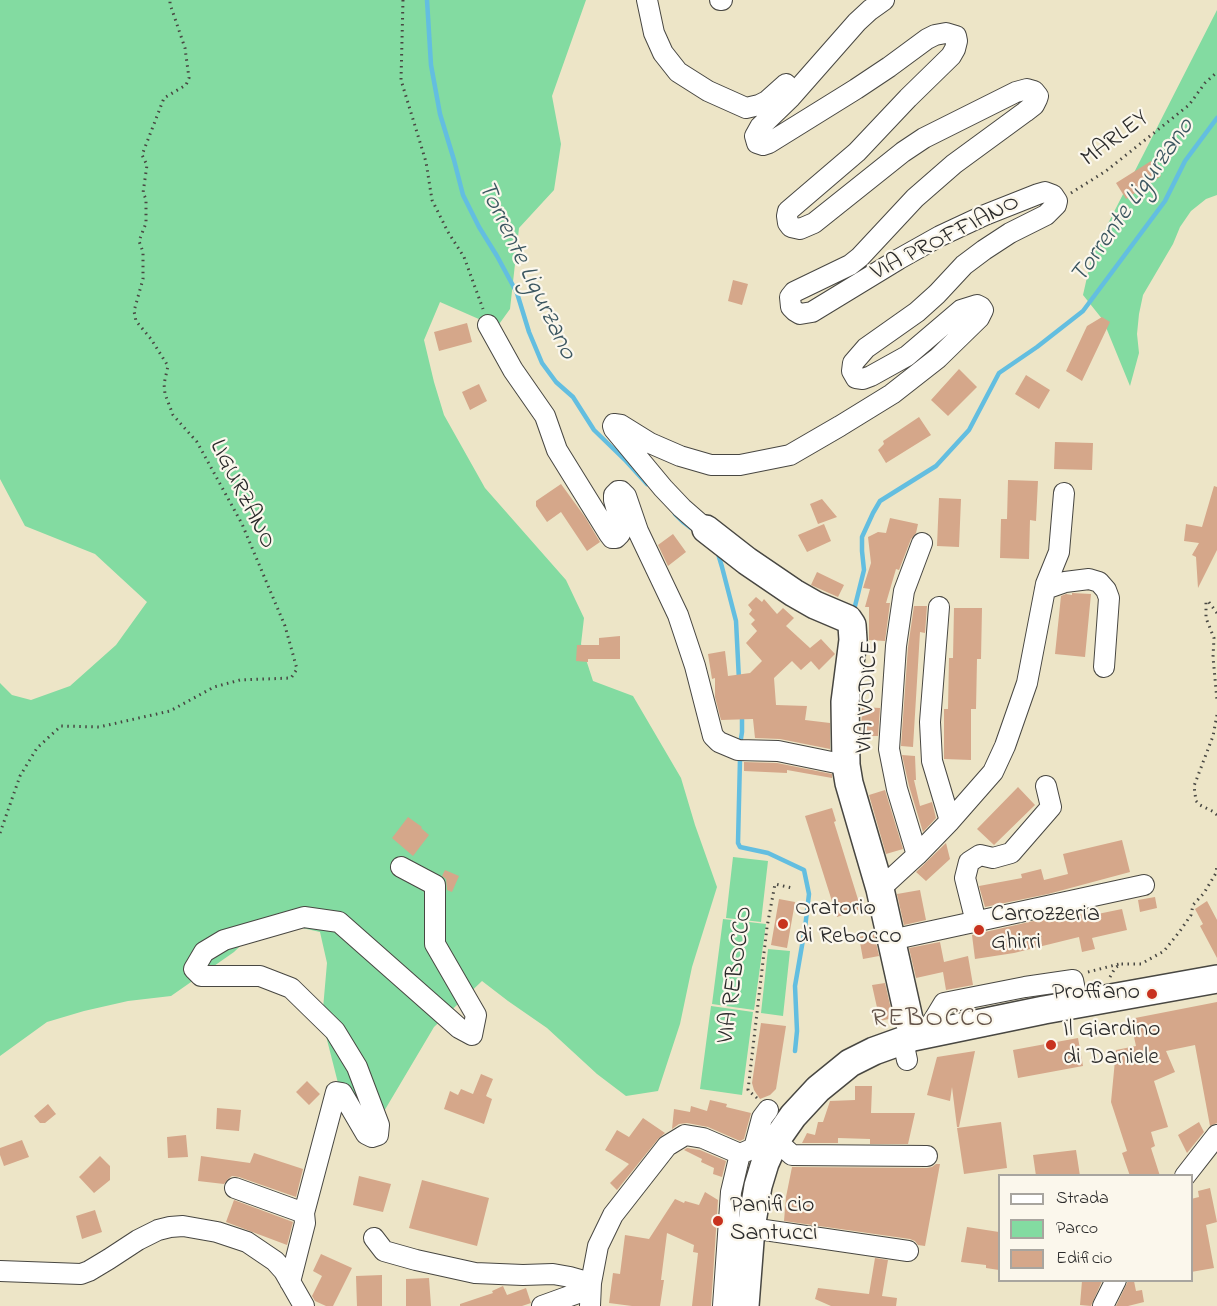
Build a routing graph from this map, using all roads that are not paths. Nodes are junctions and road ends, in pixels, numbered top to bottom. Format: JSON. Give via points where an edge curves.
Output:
{"nodes":[{"id":1,"x":647,"y":0,"type":"edge"},
{"id":2,"x":884,"y":0,"type":"edge"},
{"id":3,"x":801,"y":85,"type":"junction"},
{"id":4,"x":488,"y":325,"type":"road end"},
{"id":5,"x":1064,"y":492,"type":"dead end"},
{"id":6,"x":706,"y":529,"type":"joint"},
{"id":7,"x":922,"y":543,"type":"dead end"},
{"id":8,"x":1045,"y":589,"type":"junction"},
{"id":9,"x":939,"y":607,"type":"dead end"},
{"id":10,"x":1104,"y":667,"type":"dead end"},
{"id":11,"x":846,"y":765,"type":"junction"},
{"id":12,"x":1046,"y":786,"type":"dead end"},
{"id":13,"x":950,"y":821,"type":"junction"},
{"id":14,"x":917,"y":855,"type":"junction"},
{"id":15,"x":401,"y":867,"type":"dead end"},
{"id":16,"x":1144,"y":885,"type":"dead end"},
{"id":17,"x":880,"y":889,"type":"junction"},
{"id":18,"x":976,"y":921,"type":"junction"},
{"id":19,"x":891,"y":940,"type":"junction"},
{"id":20,"x":1217,"y":979,"type":"edge"},
{"id":21,"x":1031,"y":986,"type":"junction"},
{"id":22,"x":1075,"y":993,"type":"junction"},
{"id":23,"x":1044,"y":1011,"type":"junction"},
{"id":24,"x":912,"y":1044,"type":"junction"},
{"id":25,"x":768,"y":1110,"type":"dead end"},
{"id":26,"x":1217,"y":1135,"type":"edge"},
{"id":27,"x":774,"y":1143,"type":"junction"},
{"id":28,"x":740,"y":1154,"type":"junction"},
{"id":29,"x":927,"y":1156,"type":"dead end"},
{"id":30,"x":1187,"y":1174,"type":"edge"},
{"id":31,"x":235,"y":1188,"type":"dead end"},
{"id":32,"x":304,"y":1213,"type":"junction"},
{"id":33,"x":751,"y":1228,"type":"junction"},
{"id":34,"x":374,"y":1238,"type":"dead end"},
{"id":35,"x":908,"y":1251,"type":"dead end"},
{"id":36,"x":0,"y":1270,"type":"edge"},
{"id":37,"x":290,"y":1282,"type":"junction"},
{"id":38,"x":1115,"y":1282,"type":"edge"},
{"id":39,"x":591,"y":1283,"type":"junction"},
{"id":40,"x":304,"y":1306,"type":"edge"},
{"id":41,"x":542,"y":1306,"type":"edge"},
{"id":42,"x":590,"y":1306,"type":"edge"},
{"id":43,"x":723,"y":1306,"type":"edge"},
{"id":44,"x":745,"y":1306,"type":"edge"},
{"id":45,"x":1103,"y":1306,"type":"edge"}],
"edges":[{"from":1,"to":3,"type":"street","via":[[654,33],[663,52],[678,72],[708,91],[746,108],[767,101],[787,83]]},
{"from":2,"to":3,"type":"street","name":"VIA PROFFIANO","via":[[857,22]]},
{"from":3,"to":6,"type":"street","name":"VIA PROFFIANO","via":[[760,127],[755,136],[757,143],[769,143],[889,68],[927,39],[946,33],[957,38],[951,56],[857,152],[788,211],[788,223],[800,229],[924,138],[1016,92],[1031,90],[1038,96],[1030,108],[915,198],[855,261],[794,292],[789,304],[795,311],[812,312],[940,236],[985,215],[1045,192],[1057,201],[1046,215],[1010,233],[964,265],[917,312],[866,348],[853,363],[852,371],[856,378],[871,376],[907,356],[961,310],[977,305],[982,313],[974,324],[892,394],[790,455],[740,465],[711,465],[680,456],[614,424],[613,428],[663,488]]},
{"from":4,"to":11,"type":"street","via":[[545,416],[557,450],[612,538],[620,534],[621,525],[614,495],[621,491],[626,496],[638,531],[678,615],[713,736],[738,750],[778,751]]},
{"from":5,"to":8,"type":"street","via":[[1059,552]]},
{"from":6,"to":11,"type":"main road","name":"VIA PROFFIANO","via":[[794,593],[851,622],[854,629],[845,702]]},
{"from":7,"to":14,"type":"street","name":"VIA VODICE","via":[[904,591],[889,749]]},
{"from":8,"to":10,"type":"street","via":[[1089,579],[1106,590],[1109,598]]},
{"from":8,"to":13,"type":"street","via":[[1027,683],[1005,746],[993,772]]},
{"from":9,"to":13,"type":"street","via":[[930,723],[932,761]]},
{"from":11,"to":17,"type":"main road","name":"VIA PROFFIANO"},
{"from":12,"to":18,"type":"street","via":[[1051,807],[1011,853],[993,858],[980,855],[969,862],[965,878]]},
{"from":13,"to":14,"type":"street"},
{"from":14,"to":17,"type":"street"},
{"from":15,"to":32,"type":"street","via":[[435,885],[435,944],[476,1015],[472,1035],[459,1029],[339,922],[304,917],[224,940],[204,952],[194,969],[201,976],[260,976],[291,988],[335,1031],[357,1067],[379,1125],[378,1135],[366,1134],[342,1093],[336,1092]]},
{"from":16,"to":18,"type":"street"},
{"from":17,"to":19,"type":"main road","name":"VIA PROFFIANO"},
{"from":18,"to":19,"type":"street"},
{"from":19,"to":24,"type":"main road","name":"VIA PROFFIANO"},
{"from":20,"to":22,"type":"main road","via":[[1104,1000]]},
{"from":21,"to":22,"type":"street"},
{"from":21,"to":23,"type":"street"},
{"from":21,"to":24,"type":"street","via":[[944,1003]]},
{"from":22,"to":23,"type":"main road"},
{"from":23,"to":24,"type":"main road"},
{"from":24,"to":27,"type":"main road","via":[[874,1051],[850,1063],[818,1089]]},
{"from":25,"to":28,"type":"street","via":[[754,1148]]},
{"from":26,"to":30,"type":"street"},
{"from":27,"to":29,"type":"street","via":[[792,1155]]},
{"from":27,"to":33,"type":"main road","via":[[758,1186]]},
{"from":28,"to":39,"type":"street","via":[[703,1138],[685,1135],[667,1146],[613,1215],[598,1246]]},
{"from":28,"to":43,"type":"street","via":[[731,1192]]},
{"from":31,"to":32,"type":"street"},
{"from":32,"to":37,"type":"street"},
{"from":33,"to":35,"type":"street"},
{"from":33,"to":44,"type":"main road"},
{"from":34,"to":39,"type":"street","via":[[384,1251],[475,1273],[553,1274]]},
{"from":36,"to":37,"type":"street","via":[[81,1274],[138,1239],[158,1230],[183,1226],[247,1242],[275,1261]]},
{"from":37,"to":40,"type":"street"},
{"from":38,"to":45,"type":"street"},
{"from":39,"to":41,"type":"street","via":[[578,1293]]},
{"from":39,"to":42,"type":"street"}]}
